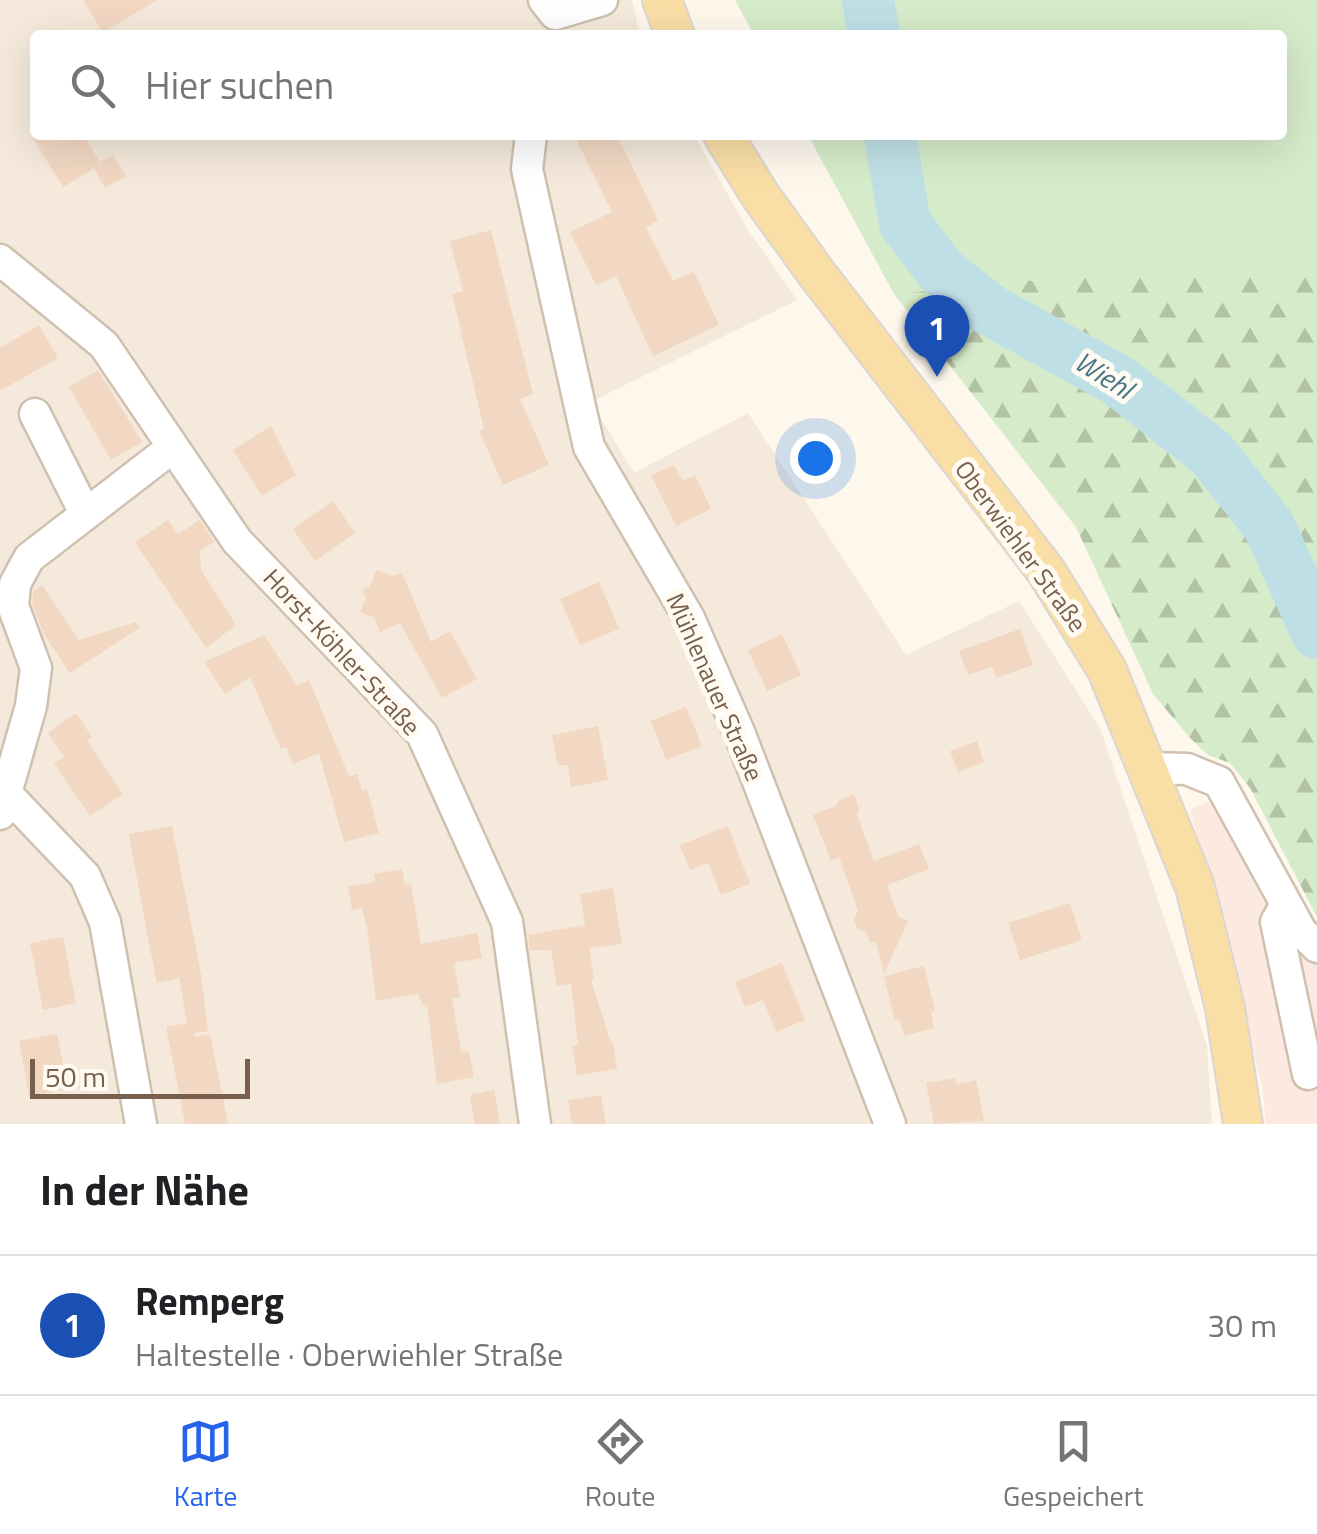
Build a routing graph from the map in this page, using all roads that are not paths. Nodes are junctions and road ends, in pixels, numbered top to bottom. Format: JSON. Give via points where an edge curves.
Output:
{"nodes":[{"id":1,"x":602,"y":0,"type":"edge"},
{"id":2,"x":662,"y":0,"type":"edge"},
{"id":3,"x":550,"y":16,"type":"edge"},
{"id":4,"x":673,"y":30,"type":"edge"},
{"id":5,"x":530,"y":140,"type":"edge"},
{"id":6,"x":727,"y":140,"type":"edge"},
{"id":7,"x":0,"y":260,"type":"edge"},
{"id":8,"x":35,"y":414,"type":"dead end"},
{"id":9,"x":173,"y":447,"type":"junction"},
{"id":10,"x":85,"y":513,"type":"junction"},
{"id":11,"x":1149,"y":768,"type":"junction"},
{"id":12,"x":2,"y":794,"type":"edge"},
{"id":13,"x":1286,"y":904,"type":"junction"},
{"id":14,"x":1317,"y":948,"type":"edge"},
{"id":15,"x":1308,"y":1074,"type":"dead end"},
{"id":16,"x":140,"y":1124,"type":"edge"},
{"id":17,"x":536,"y":1124,"type":"edge"},
{"id":18,"x":890,"y":1124,"type":"edge"},
{"id":19,"x":1244,"y":1124,"type":"edge"}],
"edges":[{"from":1,"to":3,"type":"street"},
{"from":2,"to":4,"type":"main road"},
{"from":5,"to":18,"type":"street","name":"Mühlenauer Straße","via":[[527,169],[589,447],[689,618]]},
{"from":6,"to":11,"type":"main road","name":"Oberwiehler Straße","via":[[817,274],[1046,571],[1107,670]]},
{"from":7,"to":9,"type":"street","name":"Horst-Köhler-Straße","via":[[104,345]]},
{"from":8,"to":10,"type":"street"},
{"from":9,"to":10,"type":"street"},
{"from":9,"to":17,"type":"street","name":"Horst-Köhler-Straße","via":[[237,540],[422,734],[506,922]]},
{"from":10,"to":12,"type":"street","via":[[29,558],[15,584],[13,606],[36,668]]},
{"from":11,"to":13,"type":"street","via":[[1187,769],[1220,782]]},
{"from":11,"to":19,"type":"main road","name":"Oberwiehler Straße","via":[[1195,887]]},
{"from":12,"to":16,"type":"street","via":[[85,876],[105,922]]},
{"from":13,"to":14,"type":"street"},
{"from":13,"to":15,"type":"street","via":[[1276,922]]}]}
